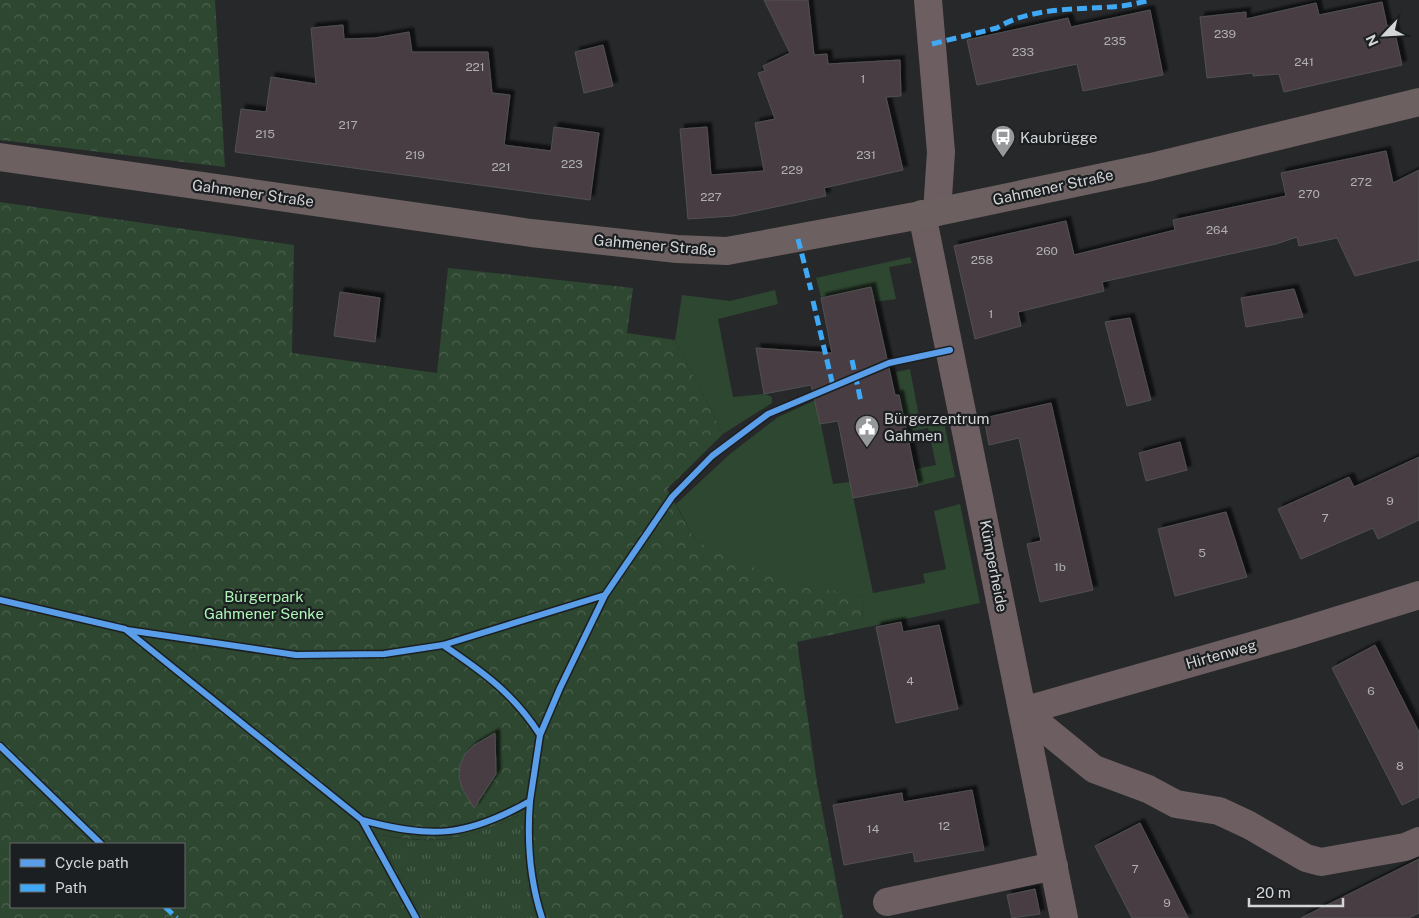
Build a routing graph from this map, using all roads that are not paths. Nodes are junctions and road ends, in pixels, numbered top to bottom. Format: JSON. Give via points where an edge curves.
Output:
{"nodes":[{"id":1,"x":928,"y":0,"type":"edge"},
{"id":2,"x":1419,"y":102,"type":"edge"},
{"id":3,"x":0,"y":157,"type":"edge"},
{"id":4,"x":930,"y":213,"type":"junction"},
{"id":5,"x":1419,"y":595,"type":"edge"},
{"id":6,"x":1023,"y":711,"type":"junction"},
{"id":7,"x":1419,"y":842,"type":"edge"},
{"id":8,"x":1054,"y":866,"type":"junction"},
{"id":9,"x":887,"y":902,"type":"dead end"},
{"id":10,"x":1064,"y":918,"type":"edge"}],
"edges":[{"from":1,"to":4,"type":"street","via":[[941,152]]},
{"from":2,"to":4,"type":"main road","name":"Gahmener Straße","via":[[1151,166]]},
{"from":3,"to":4,"type":"main road","name":"Gahmener Straße","via":[[531,233],[676,249],[727,251]]},
{"from":4,"to":6,"type":"street","name":"Kümperheide"},
{"from":5,"to":6,"type":"street","name":"Hirtenweg"},
{"from":6,"to":7,"type":"street","via":[[1094,769],[1176,804],[1219,811],[1306,858],[1321,862]]},
{"from":6,"to":8,"type":"street","name":"Kümperheide"},
{"from":8,"to":9,"type":"street"},
{"from":8,"to":10,"type":"street","name":"Kümperheide"}]}
